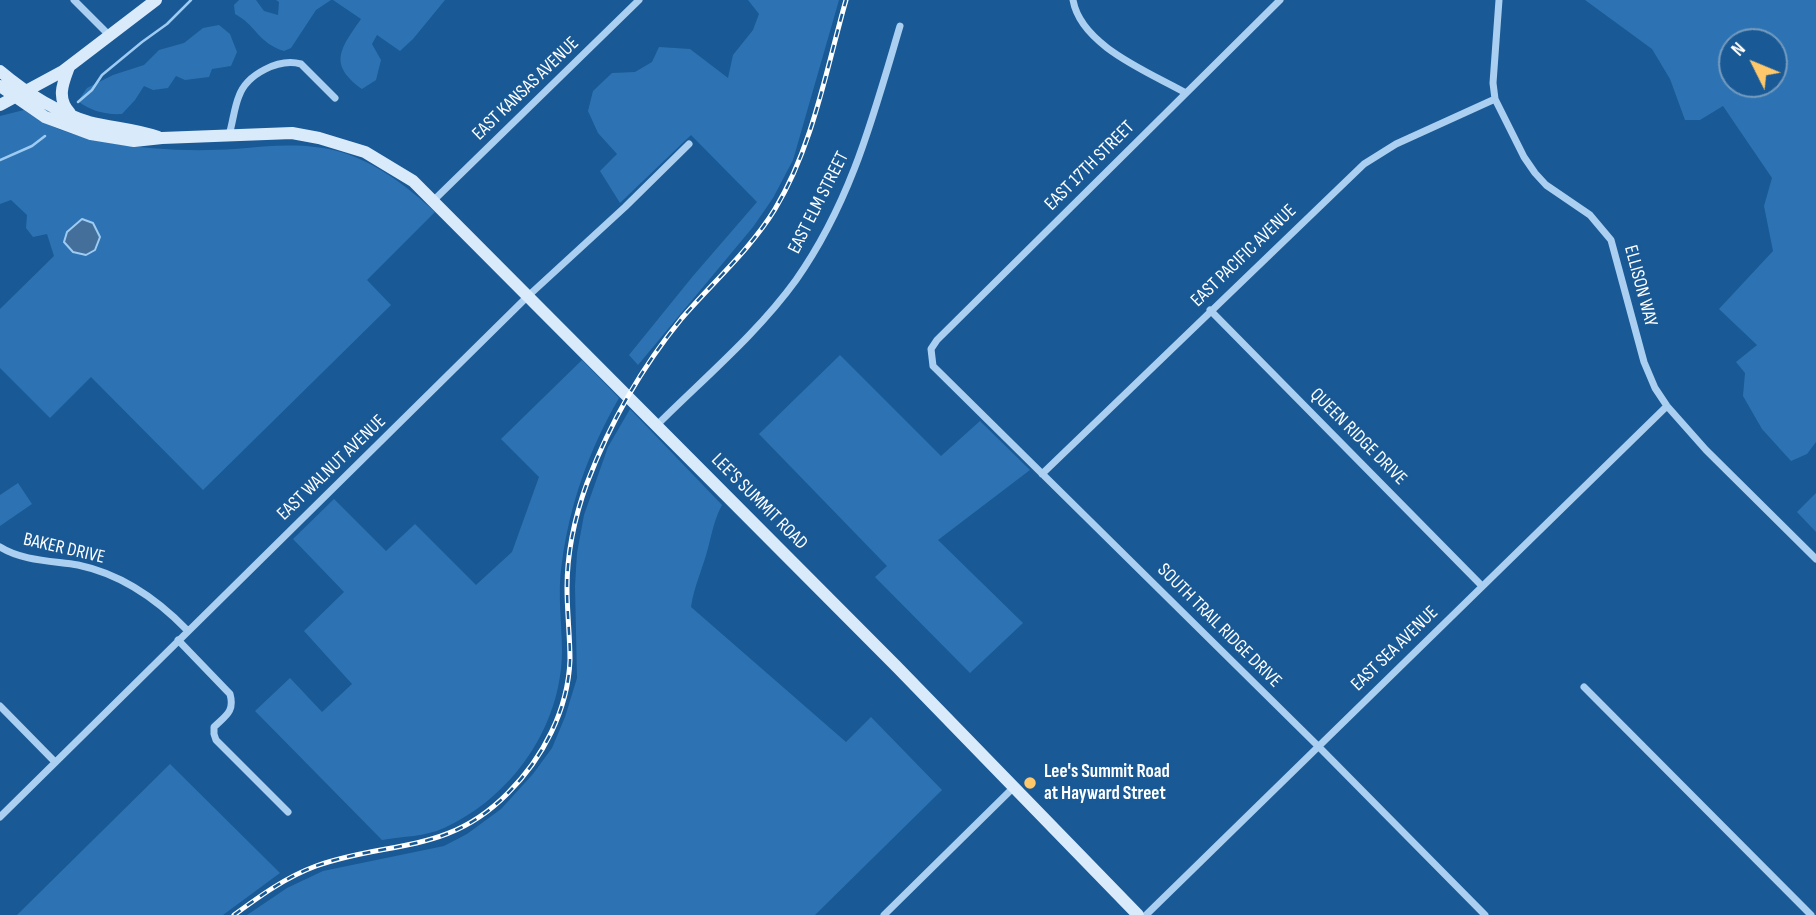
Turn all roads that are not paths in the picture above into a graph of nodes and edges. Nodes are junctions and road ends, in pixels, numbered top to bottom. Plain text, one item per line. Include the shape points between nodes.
1 (74, 0) edge
2 (156, 0) edge
3 (639, 0) edge
4 (1073, 0) edge
5 (1280, 0) edge
6 (1499, 0) edge
7 (900, 26) dead end
8 (111, 37) junction
9 (69, 67) junction
10 (0, 71) edge
11 (0, 86) edge
12 (27, 90) junction
13 (1186, 93) junction
14 (14, 97) junction
15 (335, 98) dead end
16 (1495, 99) junction
17 (0, 104) edge
18 (72, 115) junction
19 (229, 135) junction
20 (162, 138) junction
21 (689, 144) dead end
22 (434, 200) junction
23 (527, 297) junction
24 (1210, 310) junction
25 (931, 360) joint
26 (1667, 406) junction
27 (656, 426) junction
28 (1042, 474) junction
29 (0, 547) edge
30 (1816, 559) edge
31 (1482, 586) junction
32 (187, 631) junction
33 (178, 640) junction
34 (1584, 687) dead end
35 (0, 706) edge
36 (1318, 746) junction
37 (55, 762) junction
38 (1014, 788) junction
39 (288, 812) dead end
40 (0, 817) edge
41 (884, 915) edge
42 (1138, 915) edge
43 (1146, 915) edge
44 (1485, 915) edge
45 (1811, 915) edge

1 - 8 street
2 - 8 main road
3 - 22 street, EAST KANSAS AVENUE
4 - 13 street via 1090,34 1108,49
5 - 13 street, EAST 17TH STREET
6 - 16 street, ELLISON WAY
7 - 27 street, EAST ELM STREET via 864,146 824,237 768,315
8 - 9 main road
9 - 12 main road
9 - 18 main road via 61,95
10 - 12 main road
11 - 14 main road
12 - 14 main road
12 - 18 main road
13 - 25 street, EAST 17TH STREET via 936,340
14 - 17 main road
14 - 20 main road via 45,117 91,134 134,141
15 - 19 street via 301,64 279,63 266,68 240,92
16 - 24 street, EAST PACIFIC AVENUE via 1364,163
16 - 26 street, ELLISON WAY via 1535,173 1591,215 1611,240 1644,362
18 - 20 main road
19 - 20 main road, LEE'S SUMMIT ROAD
19 - 22 main road, LEE'S SUMMIT ROAD via 292,134 335,142 390,166
21 - 23 street, EAST WALNUT AVENUE
22 - 23 main road, LEE'S SUMMIT ROAD
23 - 27 main road, LEE'S SUMMIT ROAD
23 - 32 street, EAST WALNUT AVENUE
24 - 28 street, EAST PACIFIC AVENUE
24 - 31 street, QUEEN RIDGE DRIVE
25 - 28 street, SOUTH TRAIL RIDGE DRIVE
26 - 30 street, ELLISON WAY
26 - 31 street, EAST SEA AVENUE
27 - 38 main road, LEE'S SUMMIT ROAD
28 - 36 street, SOUTH TRAIL RIDGE DRIVE
29 - 32 street, BAKER DRIVE via 20,556 82,566 116,578 151,598
31 - 36 street, EAST SEA AVENUE
32 - 33 street, EAST WALNUT AVENUE
33 - 37 street, EAST WALNUT AVENUE
33 - 39 street via 230,694 231,711 214,727 216,740
34 - 45 street
35 - 37 street
36 - 43 street, EAST SEA AVENUE
36 - 44 street, SOUTH TRAIL RIDGE DRIVE
37 - 40 street, EAST WALNUT AVENUE
38 - 41 street
38 - 42 main road, LEE'S SUMMIT ROAD

